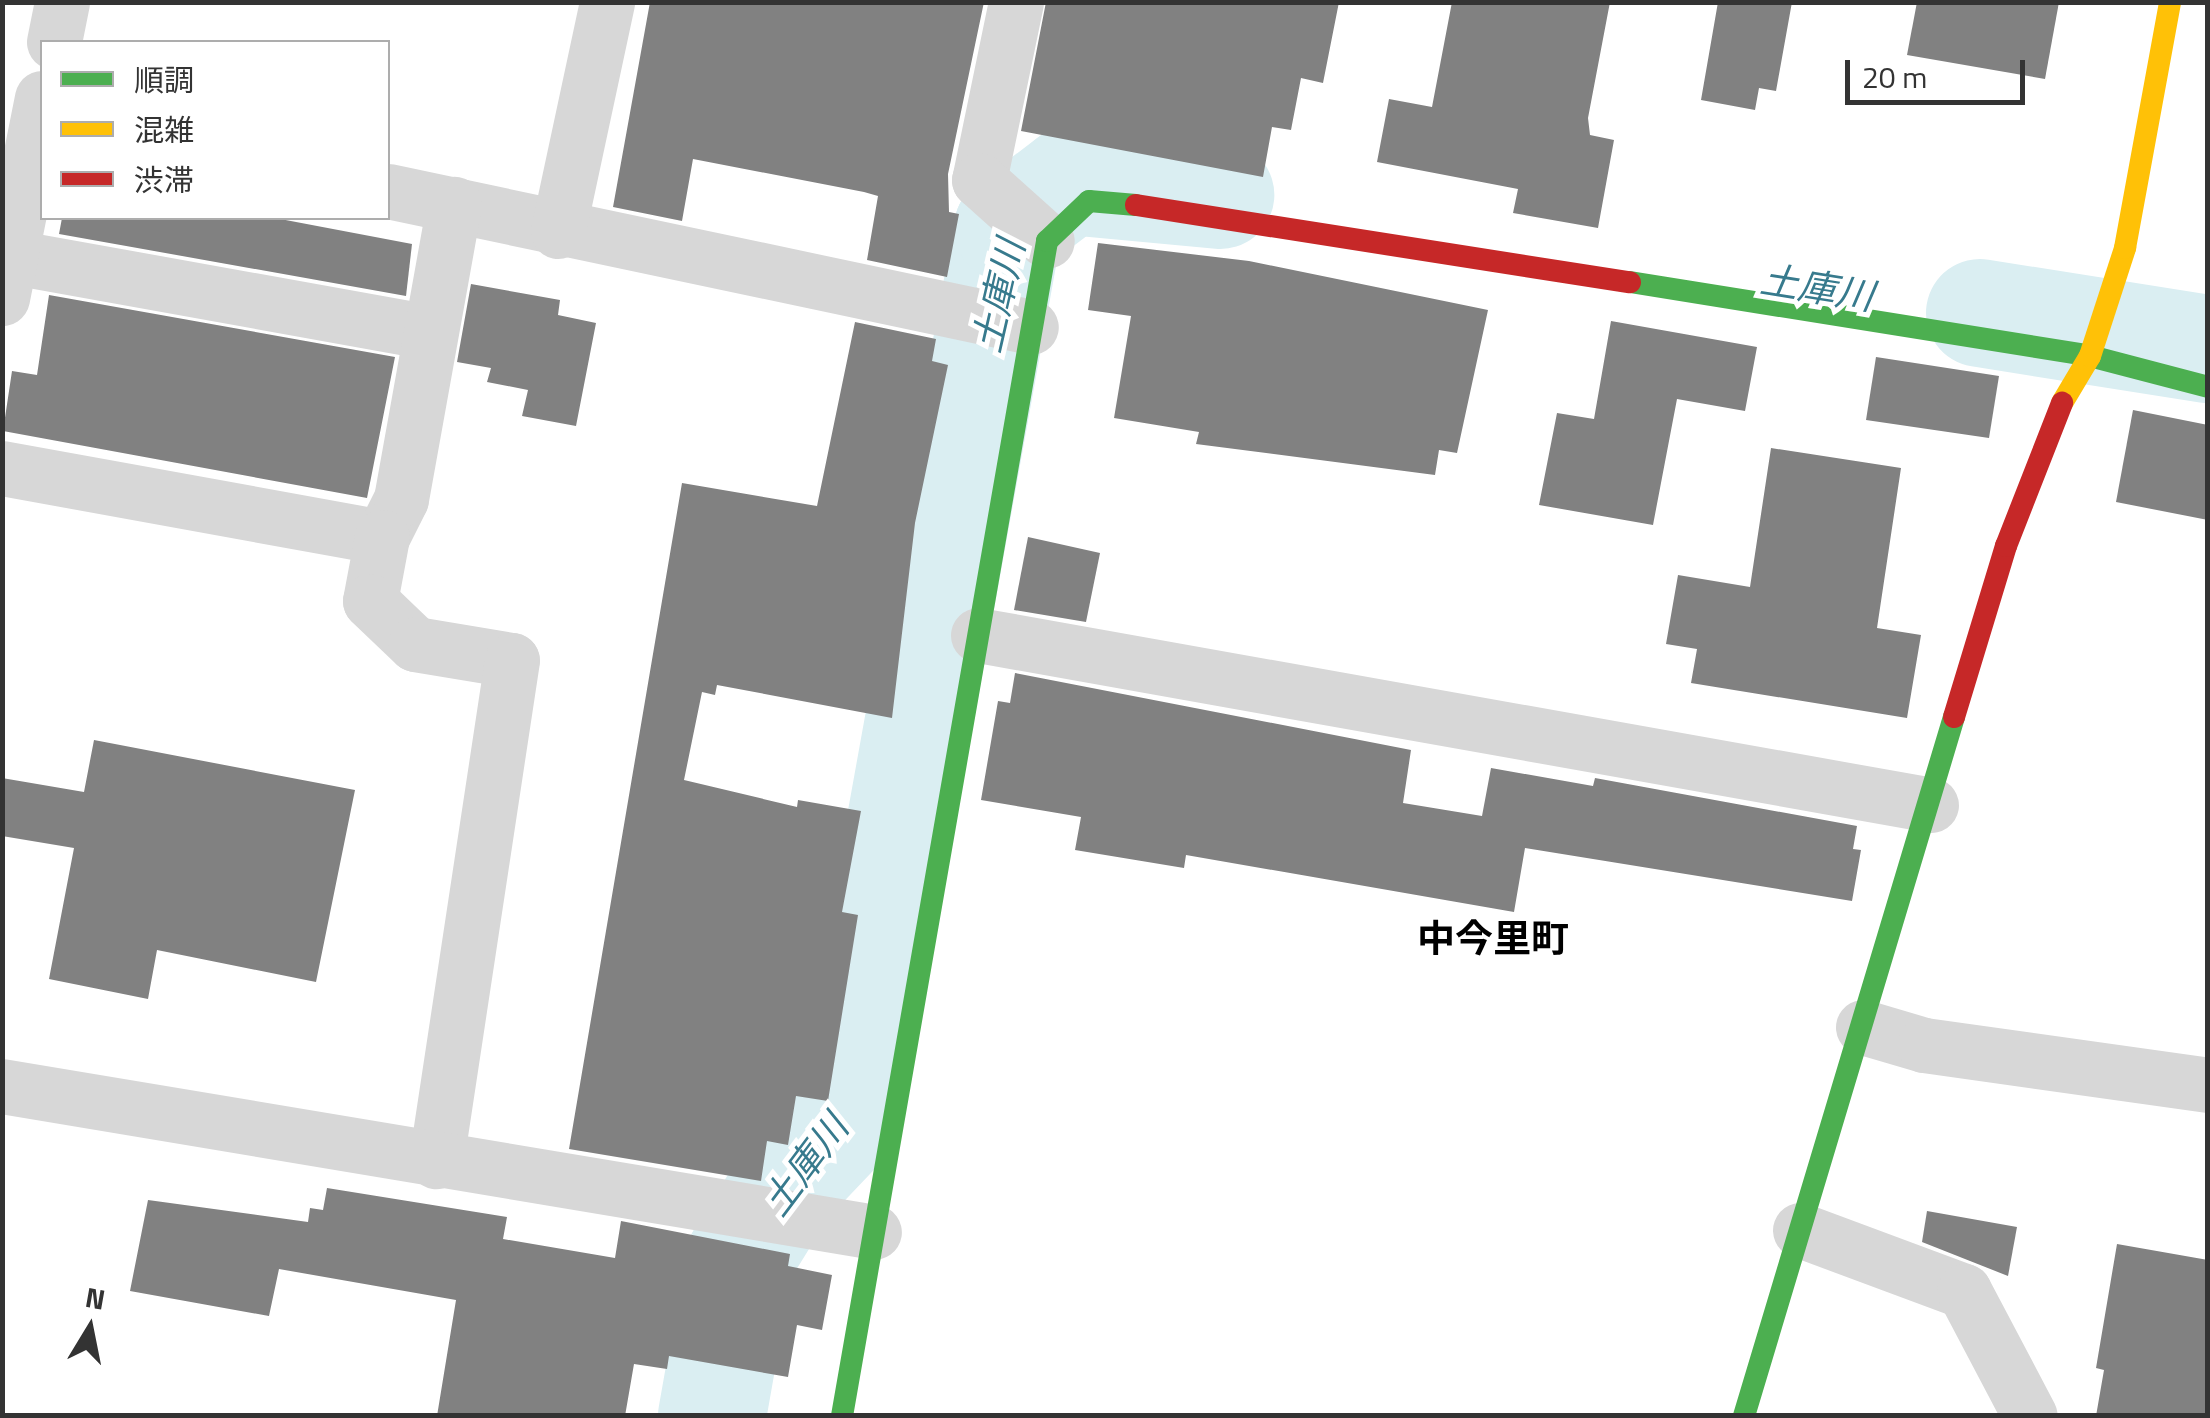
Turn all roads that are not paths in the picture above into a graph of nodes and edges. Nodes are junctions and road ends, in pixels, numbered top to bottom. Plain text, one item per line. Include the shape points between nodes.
1 (62, 2) edge
2 (608, 2) edge
3 (1016, 2) edge
4 (2170, 2) edge
5 (54, 40) edge
6 (31, 114) edge
7 (390, 191) edge
8 (454, 204) junction
9 (1028, 224) junction
10 (558, 230) junction
11 (8, 278) edge
12 (1031, 327) junction
13 (430, 332) junction
14 (2090, 356) junction
15 (2208, 387) edge
16 (2, 468) edge
17 (382, 537) junction
18 (978, 635) junction
19 (1931, 805) junction
20 (1863, 1027) junction
21 (2208, 1085) edge
22 (2, 1086) edge
23 (436, 1161) junction
24 (1800, 1230) junction
25 (874, 1232) junction
26 (842, 1416) edge
27 (1744, 1416) edge
28 (2030, 1416) edge

1 - 5 street
2 - 10 street
3 - 9 street via 980,180
4 - 14 street via 2124,248
6 - 11 street
7 - 8 street
8 - 10 street
8 - 13 street
9 - 12 street
9 - 14 street via 1089,201 1173,208
10 - 12 street
11 - 13 street
12 - 18 street
13 - 17 street via 401,499
14 - 15 street
14 - 19 street via 2062,404 2006,546
16 - 17 street
17 - 23 street via 370,600 414,644 512,660
18 - 19 street
18 - 25 street
19 - 20 street
20 - 21 street via 1924,1045
20 - 24 street
22 - 23 street
23 - 25 street
24 - 27 street
24 - 28 street via 1964,1291
25 - 26 street

